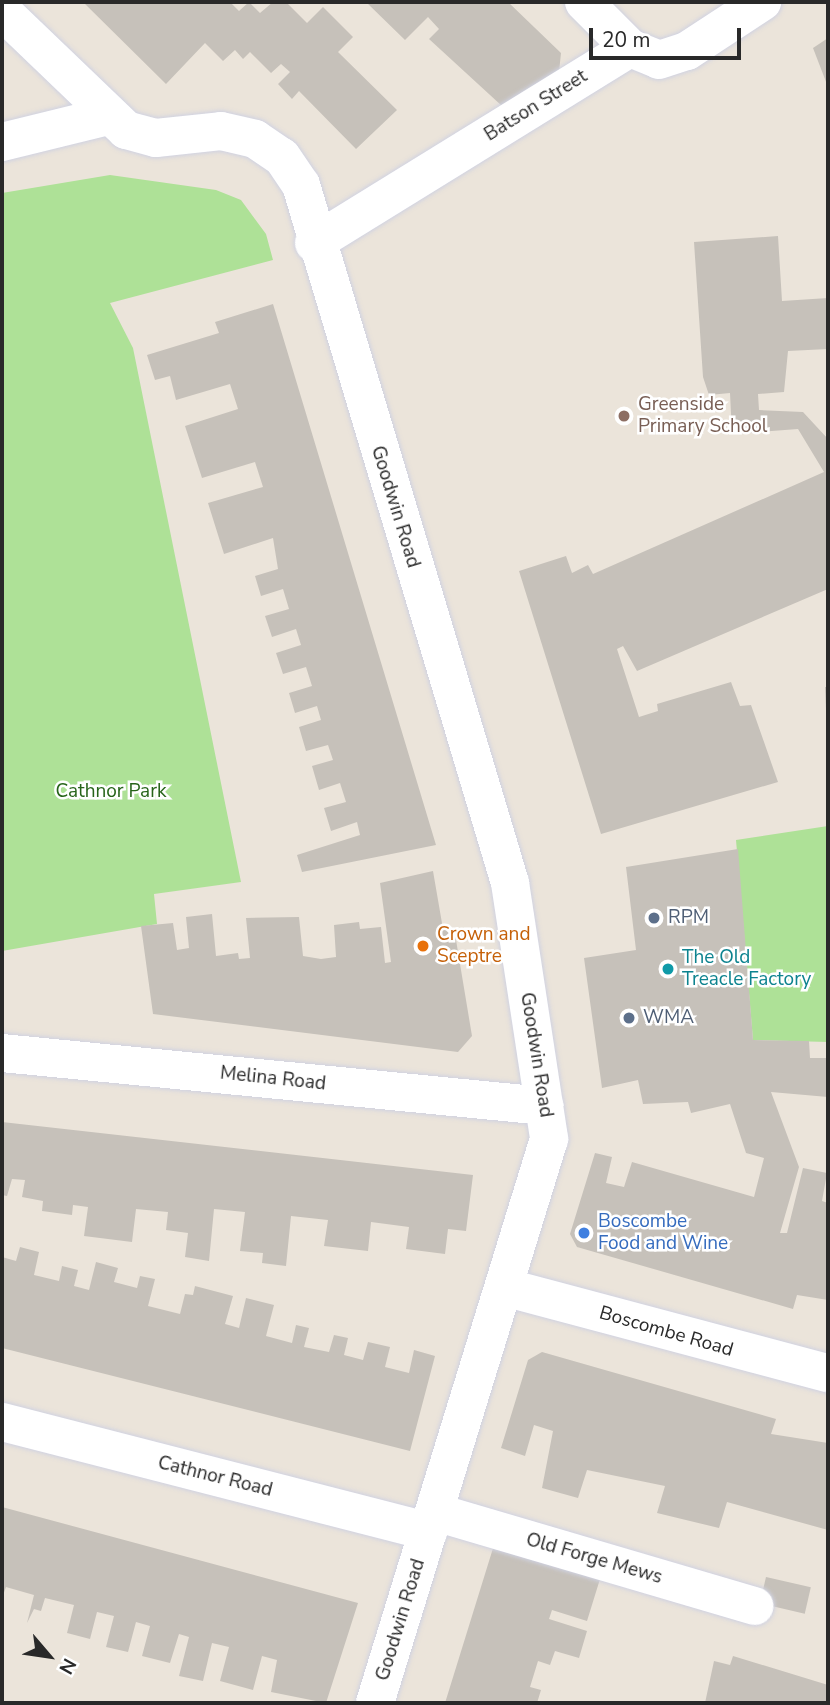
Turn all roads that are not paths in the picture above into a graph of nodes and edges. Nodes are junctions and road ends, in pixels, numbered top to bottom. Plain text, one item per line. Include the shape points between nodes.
1 (584, 2) edge
2 (762, 2) edge
3 (2, 11) edge
4 (630, 48) junction
5 (108, 116) junction
6 (2, 142) edge
7 (314, 243) junction
8 (2, 1053) edge
9 (544, 1106) junction
10 (504, 1287) junction
11 (828, 1373) edge
12 (2, 1423) edge
13 (432, 1522) junction
14 (754, 1606) dead end
15 (375, 1703) edge

1 - 4 street
2 - 4 street via 672,58 659,60
3 - 5 street, Goodwin Road
4 - 7 street, Batson Street
5 - 6 street
5 - 7 street, Goodwin Road via 126,130 156,138 221,131 255,139 282,157 301,185
7 - 9 street, Goodwin Road via 510,883
8 - 9 street, Melina Road
9 - 10 street, Goodwin Road via 549,1139
10 - 11 street, Boscombe Road
10 - 13 street, Goodwin Road
12 - 13 street, Cathnor Road
13 - 14 street, Old Forge Mews
13 - 15 street, Goodwin Road

